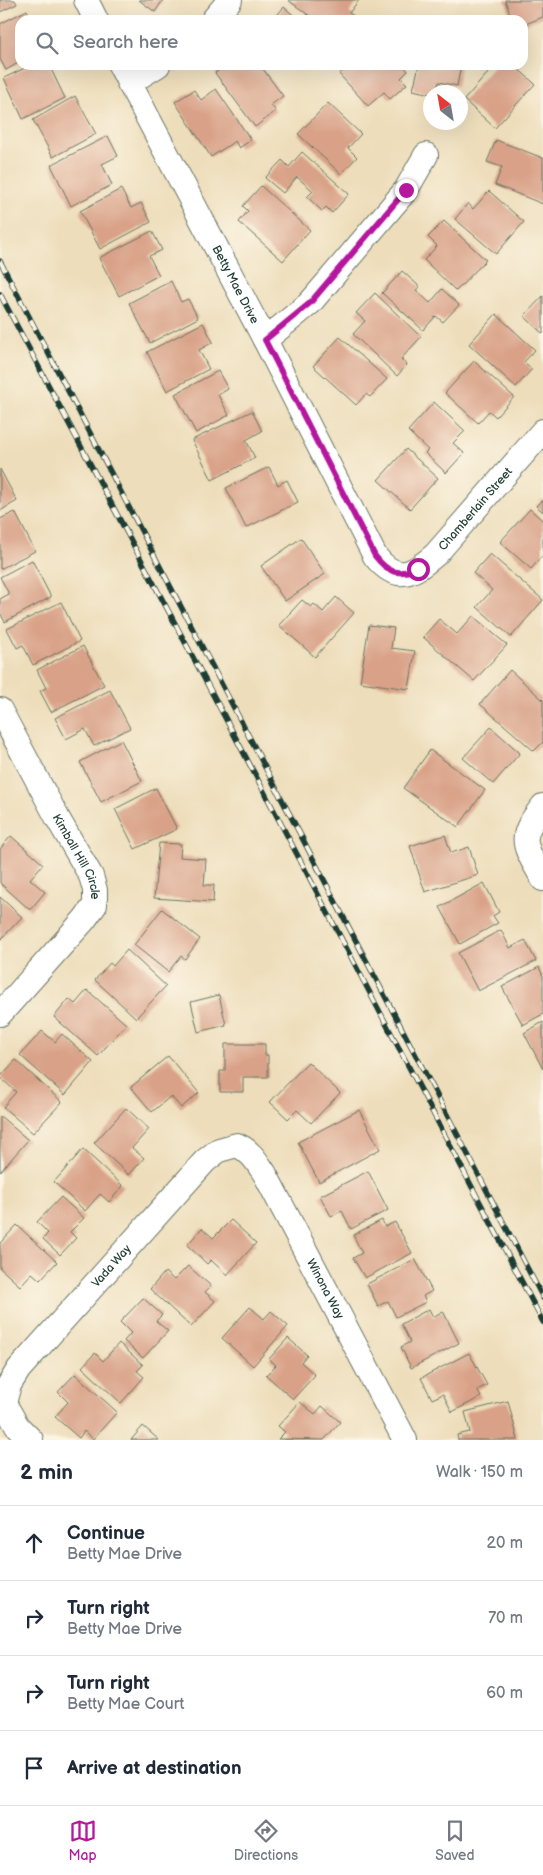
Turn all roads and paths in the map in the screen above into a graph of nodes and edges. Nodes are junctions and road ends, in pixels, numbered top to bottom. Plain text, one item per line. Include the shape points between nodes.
1 (86, 0) edge
2 (230, 0) edge
3 (94, 15) edge
4 (217, 15) edge
5 (139, 70) edge
6 (124, 74) edge
7 (426, 156) dead end
8 (265, 340) junction
9 (543, 431) edge
10 (400, 574) joint
11 (0, 710) edge
12 (543, 806) edge
13 (543, 879) edge
14 (0, 1014) edge
15 (237, 1145) joint
16 (31, 1440) edge
17 (405, 1440) edge

1 - 3 street
2 - 4 street
5 - 6 street
6 - 8 street, Betty Mae Drive
7 - 8 street via 406,190 310,303
8 - 10 street, Betty Mae Drive via 375,556 384,567
9 - 10 street, Chamberlain Street via 436,554 418,569
11 - 14 street, Kimball Hill Circle via 91,876 95,905
12 - 13 street via 525,832 526,844
15 - 16 street, Vada Way via 219,1150 205,1161 8,1385 4,1403 17,1426
15 - 17 street, Winona Way via 246,1149 264,1174

